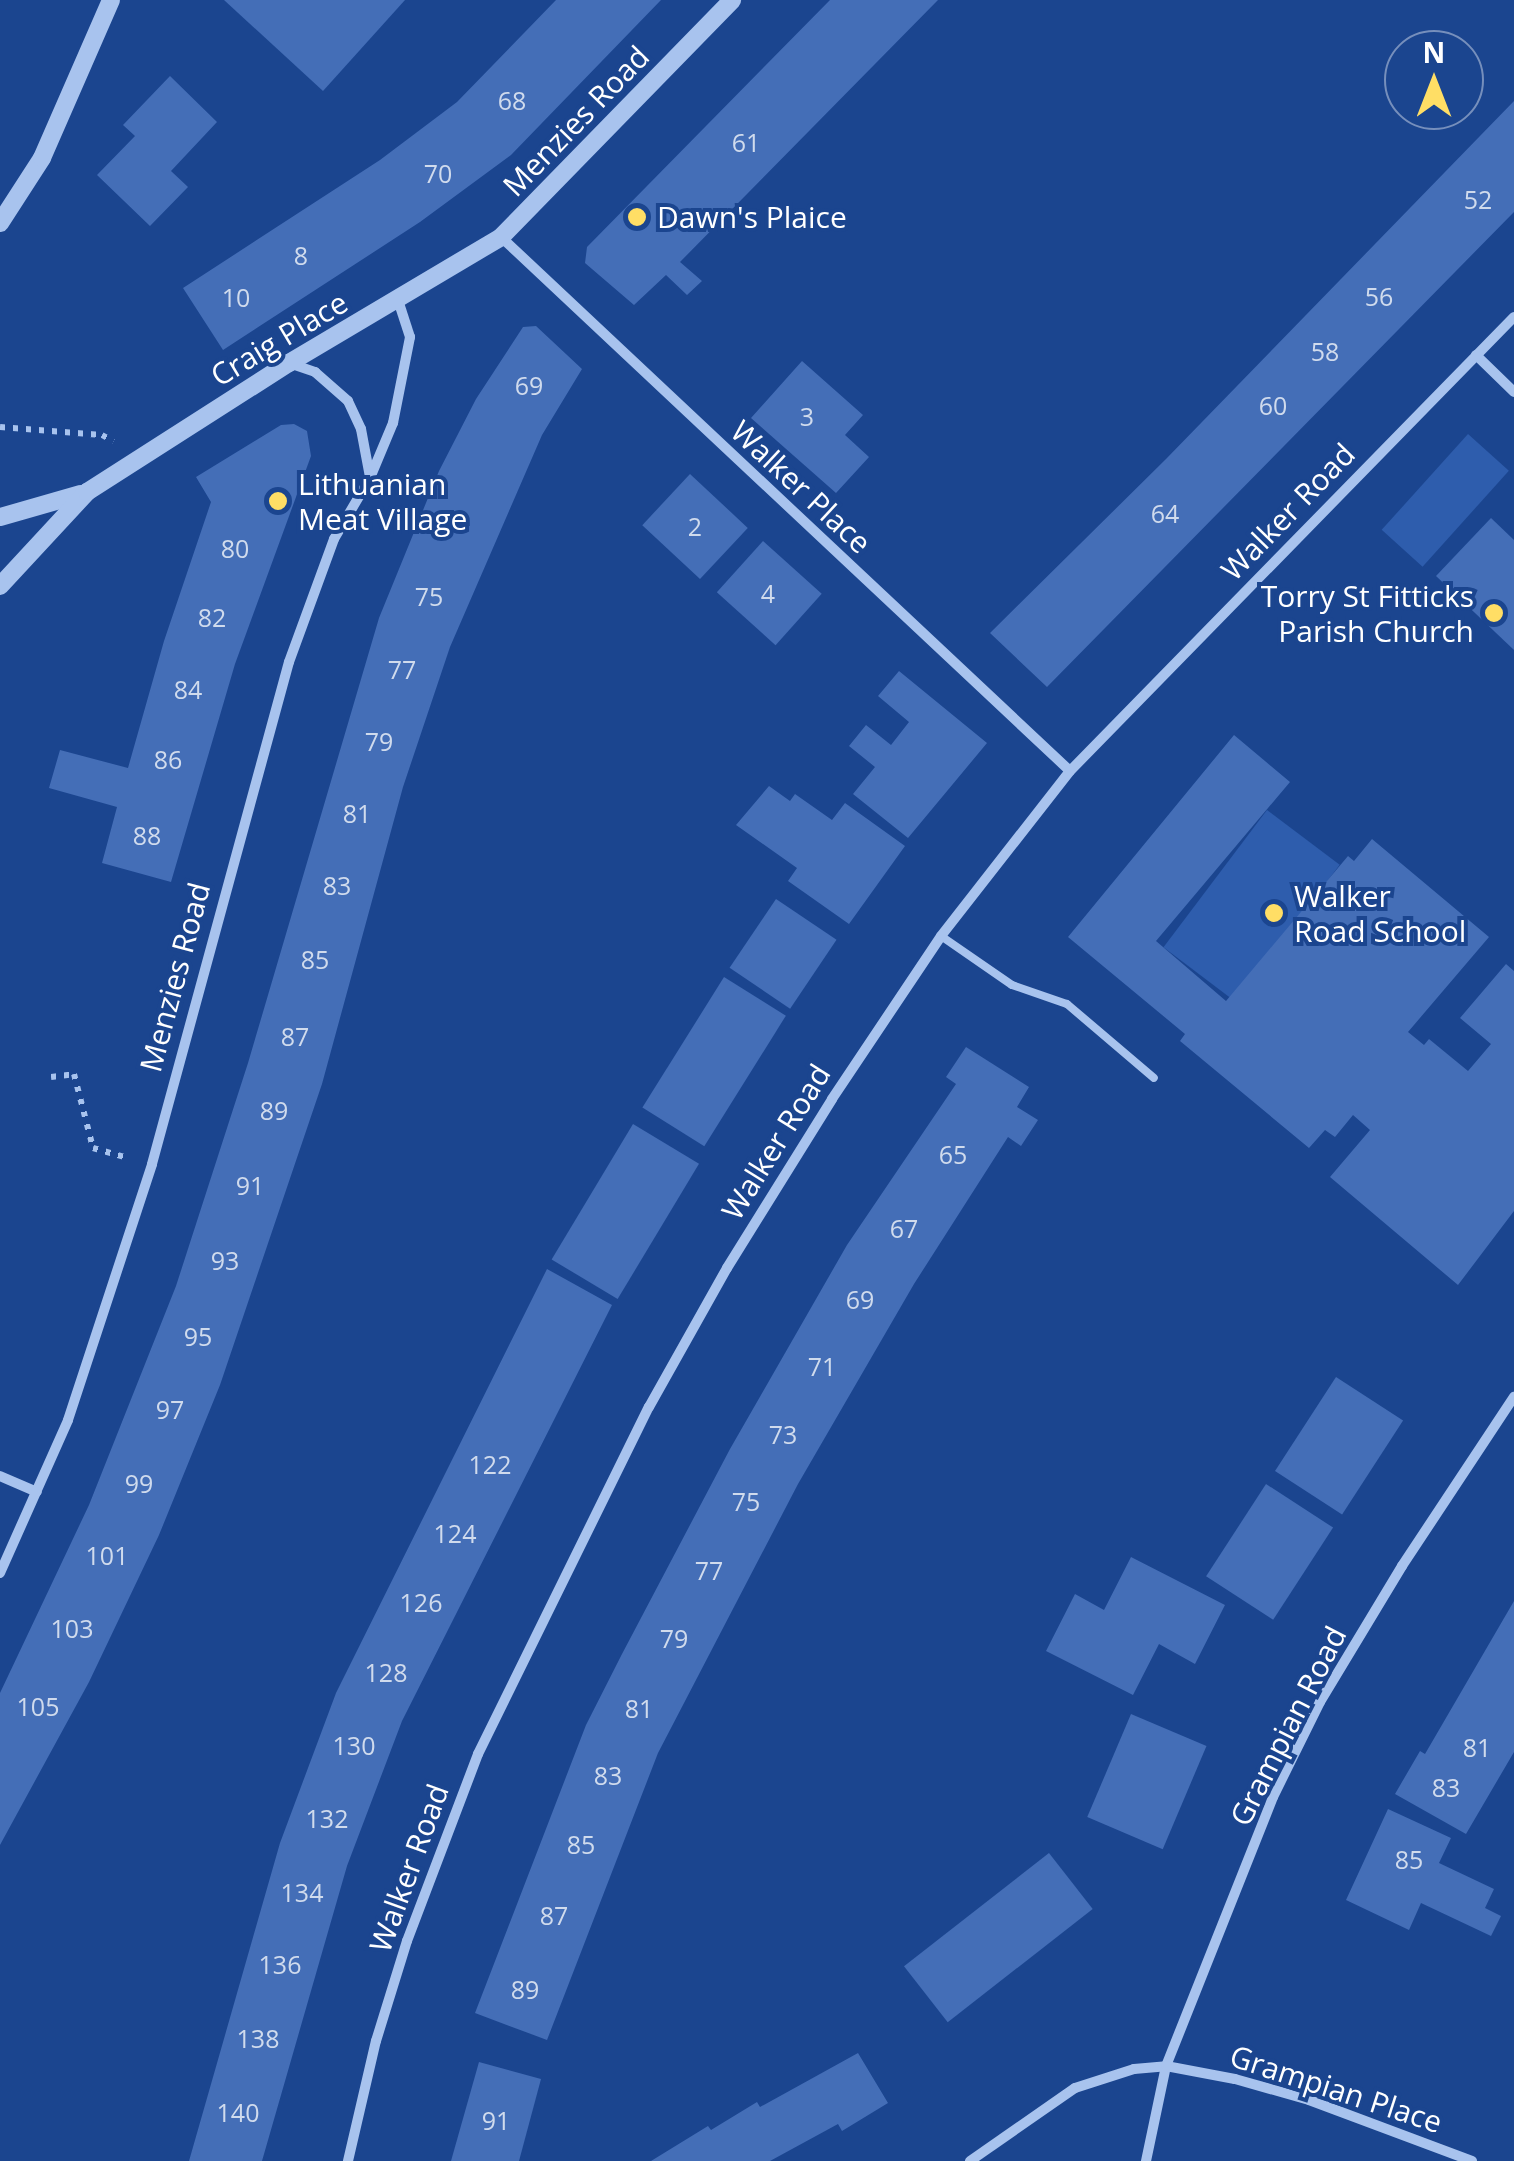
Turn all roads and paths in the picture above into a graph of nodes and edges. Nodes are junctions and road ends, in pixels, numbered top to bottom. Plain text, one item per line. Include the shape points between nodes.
1 (111, 0) edge
2 (732, 0) edge
3 (0, 224) edge
4 (501, 237) junction
5 (398, 302) junction
6 (1514, 317) edge
7 (1476, 355) junction
8 (289, 363) junction
9 (1514, 392) edge
10 (0, 426) edge
11 (141, 456) junction
12 (370, 478) junction
13 (87, 492) junction
14 (0, 518) edge
15 (0, 586) edge
16 (1070, 770) junction
17 (941, 936) junction
18 (51, 1077) dead end
19 (1154, 1078) dead end
20 (93, 1148) dead end
21 (1514, 1397) edge
22 (0, 1476) edge
23 (37, 1492) junction
24 (0, 1573) edge
25 (1166, 2066) junction
26 (348, 2161) edge
27 (970, 2161) edge
28 (1146, 2161) edge
29 (1472, 2161) edge

1 - 3 street via 42,158
2 - 4 street, Menzies Road
4 - 5 street, Craig Place
4 - 16 street, Walker Place
5 - 8 street, Craig Place
5 - 12 street, Menzies Road via 410,337 393,423
6 - 7 street, Walker Road
7 - 9 street
7 - 16 street, Walker Road
8 - 11 street, Craig Place
8 - 12 street via 315,372 348,401
10 - 11 path via 102,434
11 - 13 street, Craig Place
12 - 23 street, Menzies Road via 334,539 289,662 152,1164 68,1420
13 - 14 street, Craig Place
13 - 15 street, Craig Place
16 - 17 street, Walker Road
17 - 19 lane via 1012,985 1068,1004
17 - 26 street, Walker Road via 727,1268 519,1665 407,1941
18 - 20 path via 74,1074
21 - 25 street, Grampian Road via 1320,1702 1273,1797
22 - 23 street
23 - 24 street, Menzies Road
25 - 27 street, Grampian Place via 1075,2088
25 - 28 street, Grampian Road
25 - 29 street, Grampian Place via 1309,2100

